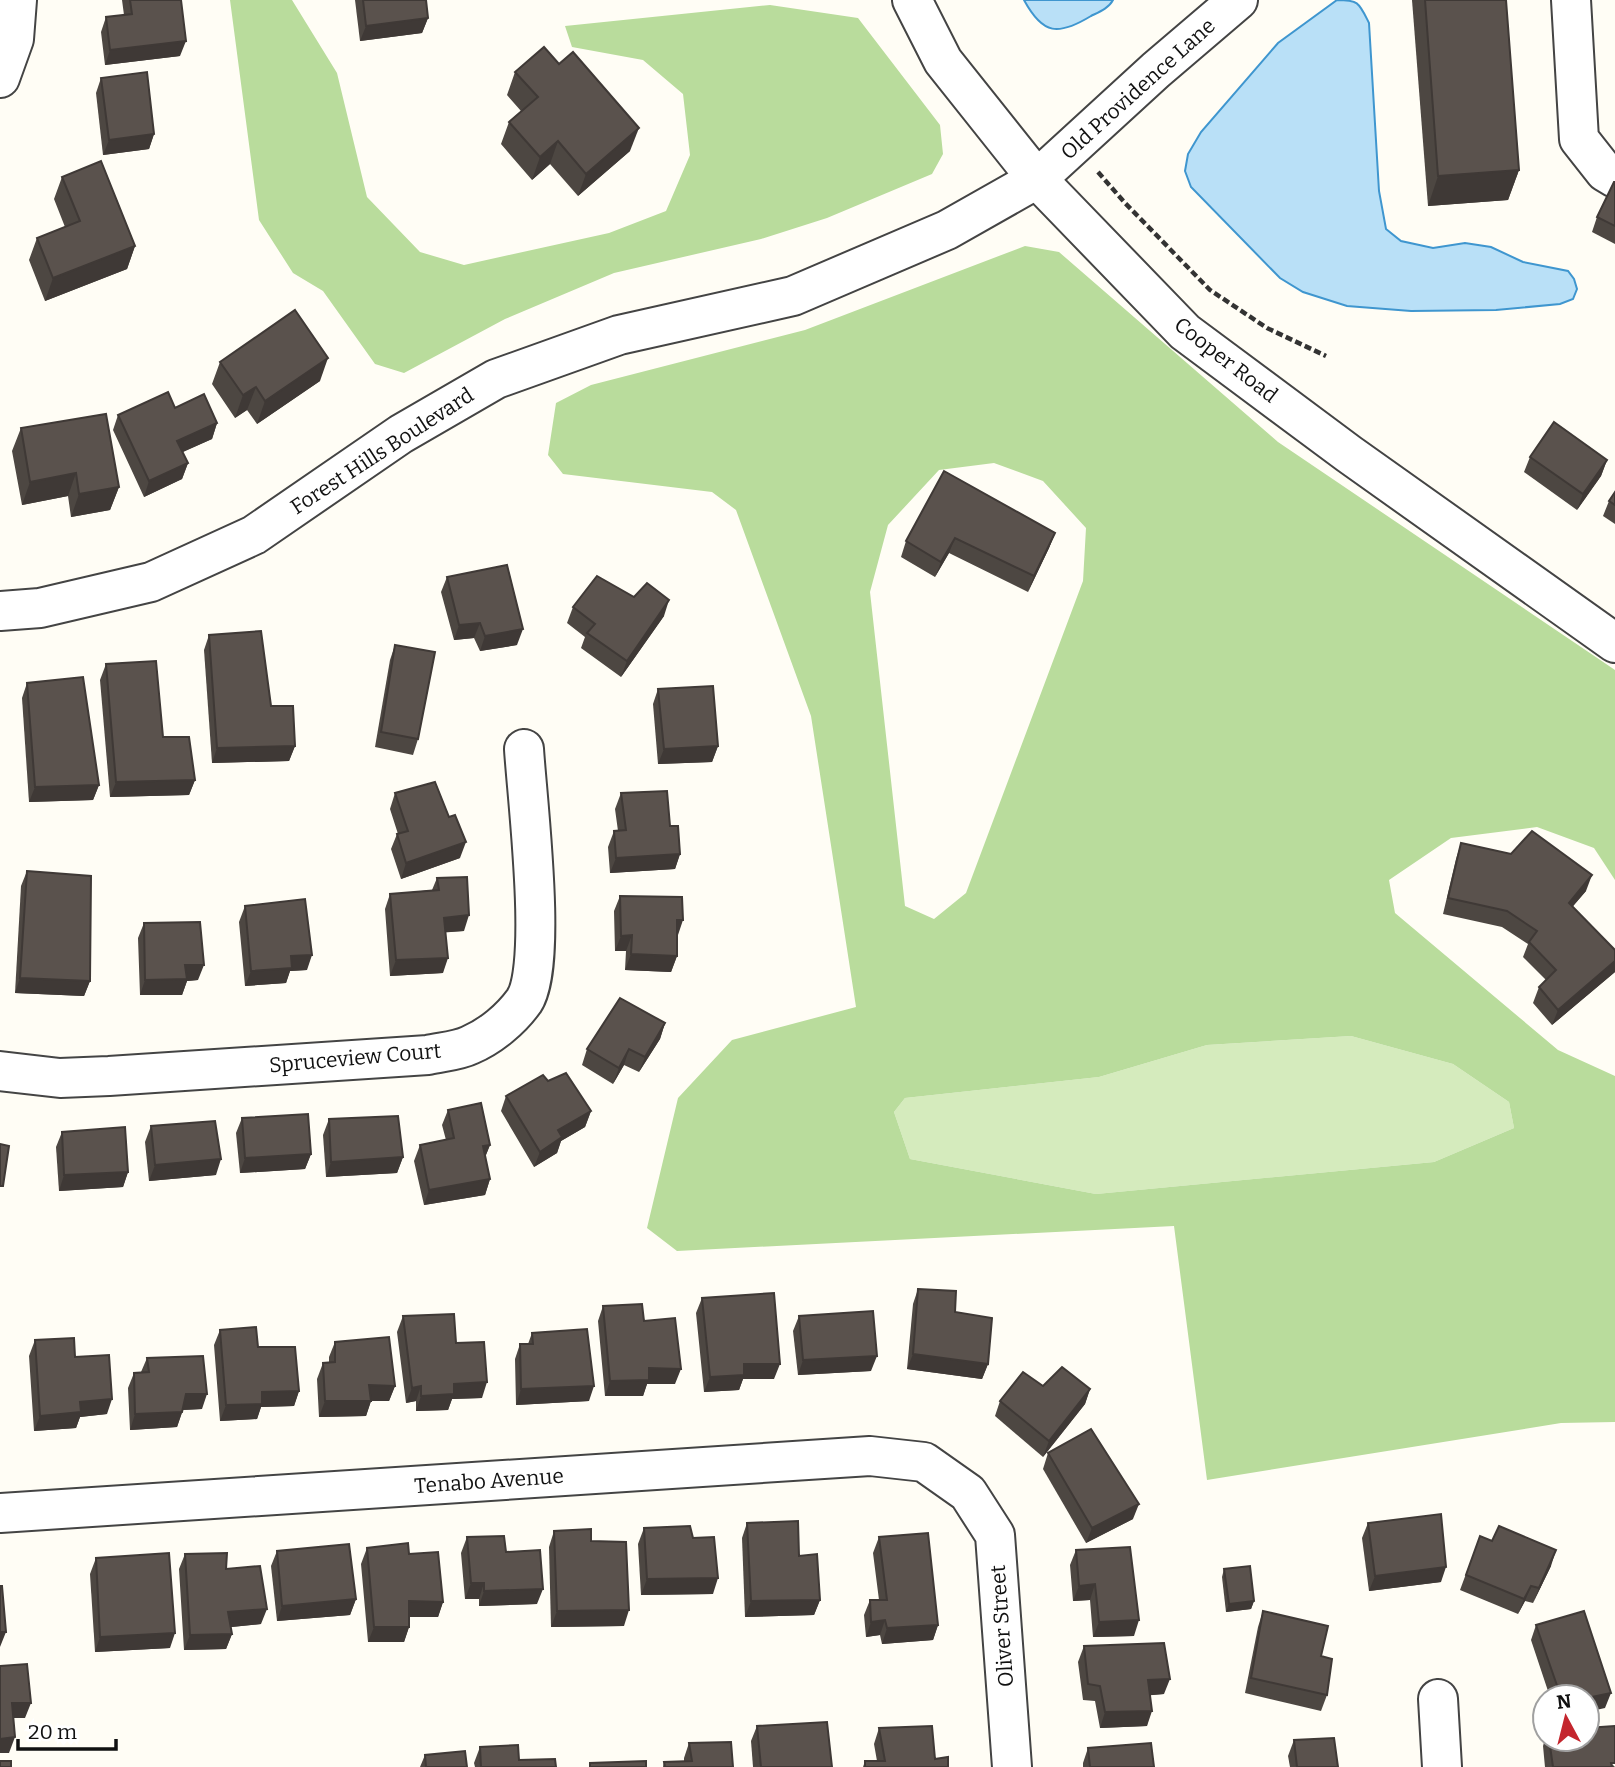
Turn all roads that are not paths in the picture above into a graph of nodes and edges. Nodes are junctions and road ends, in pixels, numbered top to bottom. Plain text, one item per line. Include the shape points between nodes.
1 (17, 0) edge
2 (912, 0) edge
3 (1238, 0) edge
4 (1571, 0) edge
5 (0, 78) edge
6 (1615, 178) edge
7 (1037, 179) junction
8 (0, 611) edge
9 (1615, 643) edge
10 (524, 749) dead end
11 (0, 1071) edge
12 (968, 1493) joint
13 (0, 1513) edge
14 (1438, 1699) dead end
15 (1012, 1767) edge
16 (1442, 1767) edge

1 - 5 street via 14,39
2 - 7 street, Cooper Road via 943,61
3 - 7 street, Old Providence Lane
4 - 6 street via 1579,139
7 - 8 street, Forest Hills Boulevard via 947,230 793,296 619,335 496,379 401,434 254,535 151,582 40,608
7 - 9 street, Cooper Road via 1185,332
10 - 11 street, Spruceview Court via 536,911 533,971 526,999 505,1023 470,1046 428,1055 108,1076
12 - 13 street, Tenabo Avenue via 924,1462 870,1456
12 - 15 street, Oliver Street via 995,1535
14 - 16 street

